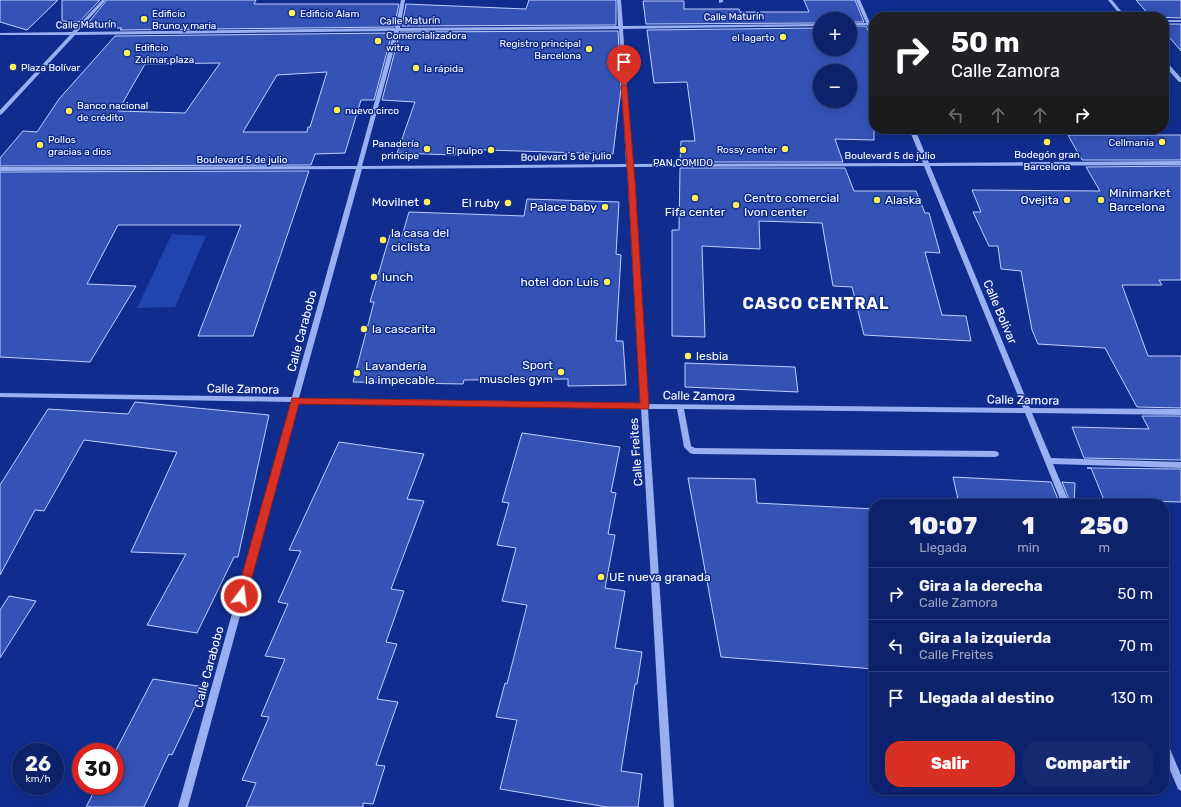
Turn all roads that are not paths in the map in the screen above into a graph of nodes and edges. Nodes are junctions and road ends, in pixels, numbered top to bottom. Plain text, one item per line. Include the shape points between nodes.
1 (104, 0) edge
2 (403, 0) edge
3 (619, 0) edge
4 (858, 0) edge
5 (1110, 0) edge
6 (1120, 12) edge
7 (869, 19) edge
8 (1169, 21) edge
9 (1181, 21) edge
10 (857, 24) edge
11 (869, 24) edge
12 (813, 25) edge
13 (620, 27) junction
14 (397, 30) junction
15 (73, 33) junction
16 (0, 34) edge
17 (1169, 68) edge
18 (1181, 81) edge
19 (0, 113) edge
20 (914, 134) edge
21 (1181, 163) edge
22 (629, 164) junction
23 (926, 164) junction
24 (359, 167) junction
25 (0, 169) edge
26 (0, 395) edge
27 (295, 401) junction
28 (644, 406) junction
29 (680, 407) junction
30 (1028, 411) junction
31 (1181, 412) edge
32 (995, 454) dead end
33 (1048, 461) junction
34 (1181, 465) edge
35 (1064, 499) edge
36 (1169, 756) edge
37 (1181, 786) edge
38 (183, 807) edge
39 (669, 807) edge

1 - 15 street
2 - 14 street, Calle Carabobo
3 - 13 street, Calle Freites
4 - 7 street
5 - 6 street
8 - 9 street
10 - 11 street
12 - 13 street, Calle Maturín
13 - 14 street, Calle Maturín
13 - 22 street, Calle Freites
14 - 15 street, Calle Maturín
14 - 24 street, Calle Carabobo
15 - 16 street, Calle Maturín
15 - 19 street
17 - 18 street
20 - 23 street, Calle Bolívar
21 - 23 street, Boulevard 5 de julio
22 - 23 street, Boulevard 5 de julio
22 - 24 street, Boulevard 5 de julio
22 - 28 street, Calle Freites
23 - 30 street, Calle Bolívar
24 - 25 street, Boulevard 5 de julio
24 - 27 street, Calle Carabobo
26 - 27 street, Calle Zamora
27 - 28 street, Calle Zamora
27 - 38 street, Calle Carabobo
28 - 29 street, Calle Zamora
28 - 39 street, Calle Freites
29 - 30 street, Calle Zamora
29 - 32 street via 688,447 693,450
30 - 31 street, Calle Zamora
30 - 33 street, Calle Bolívar
33 - 34 street
33 - 35 street, Calle Bolívar
36 - 37 street

